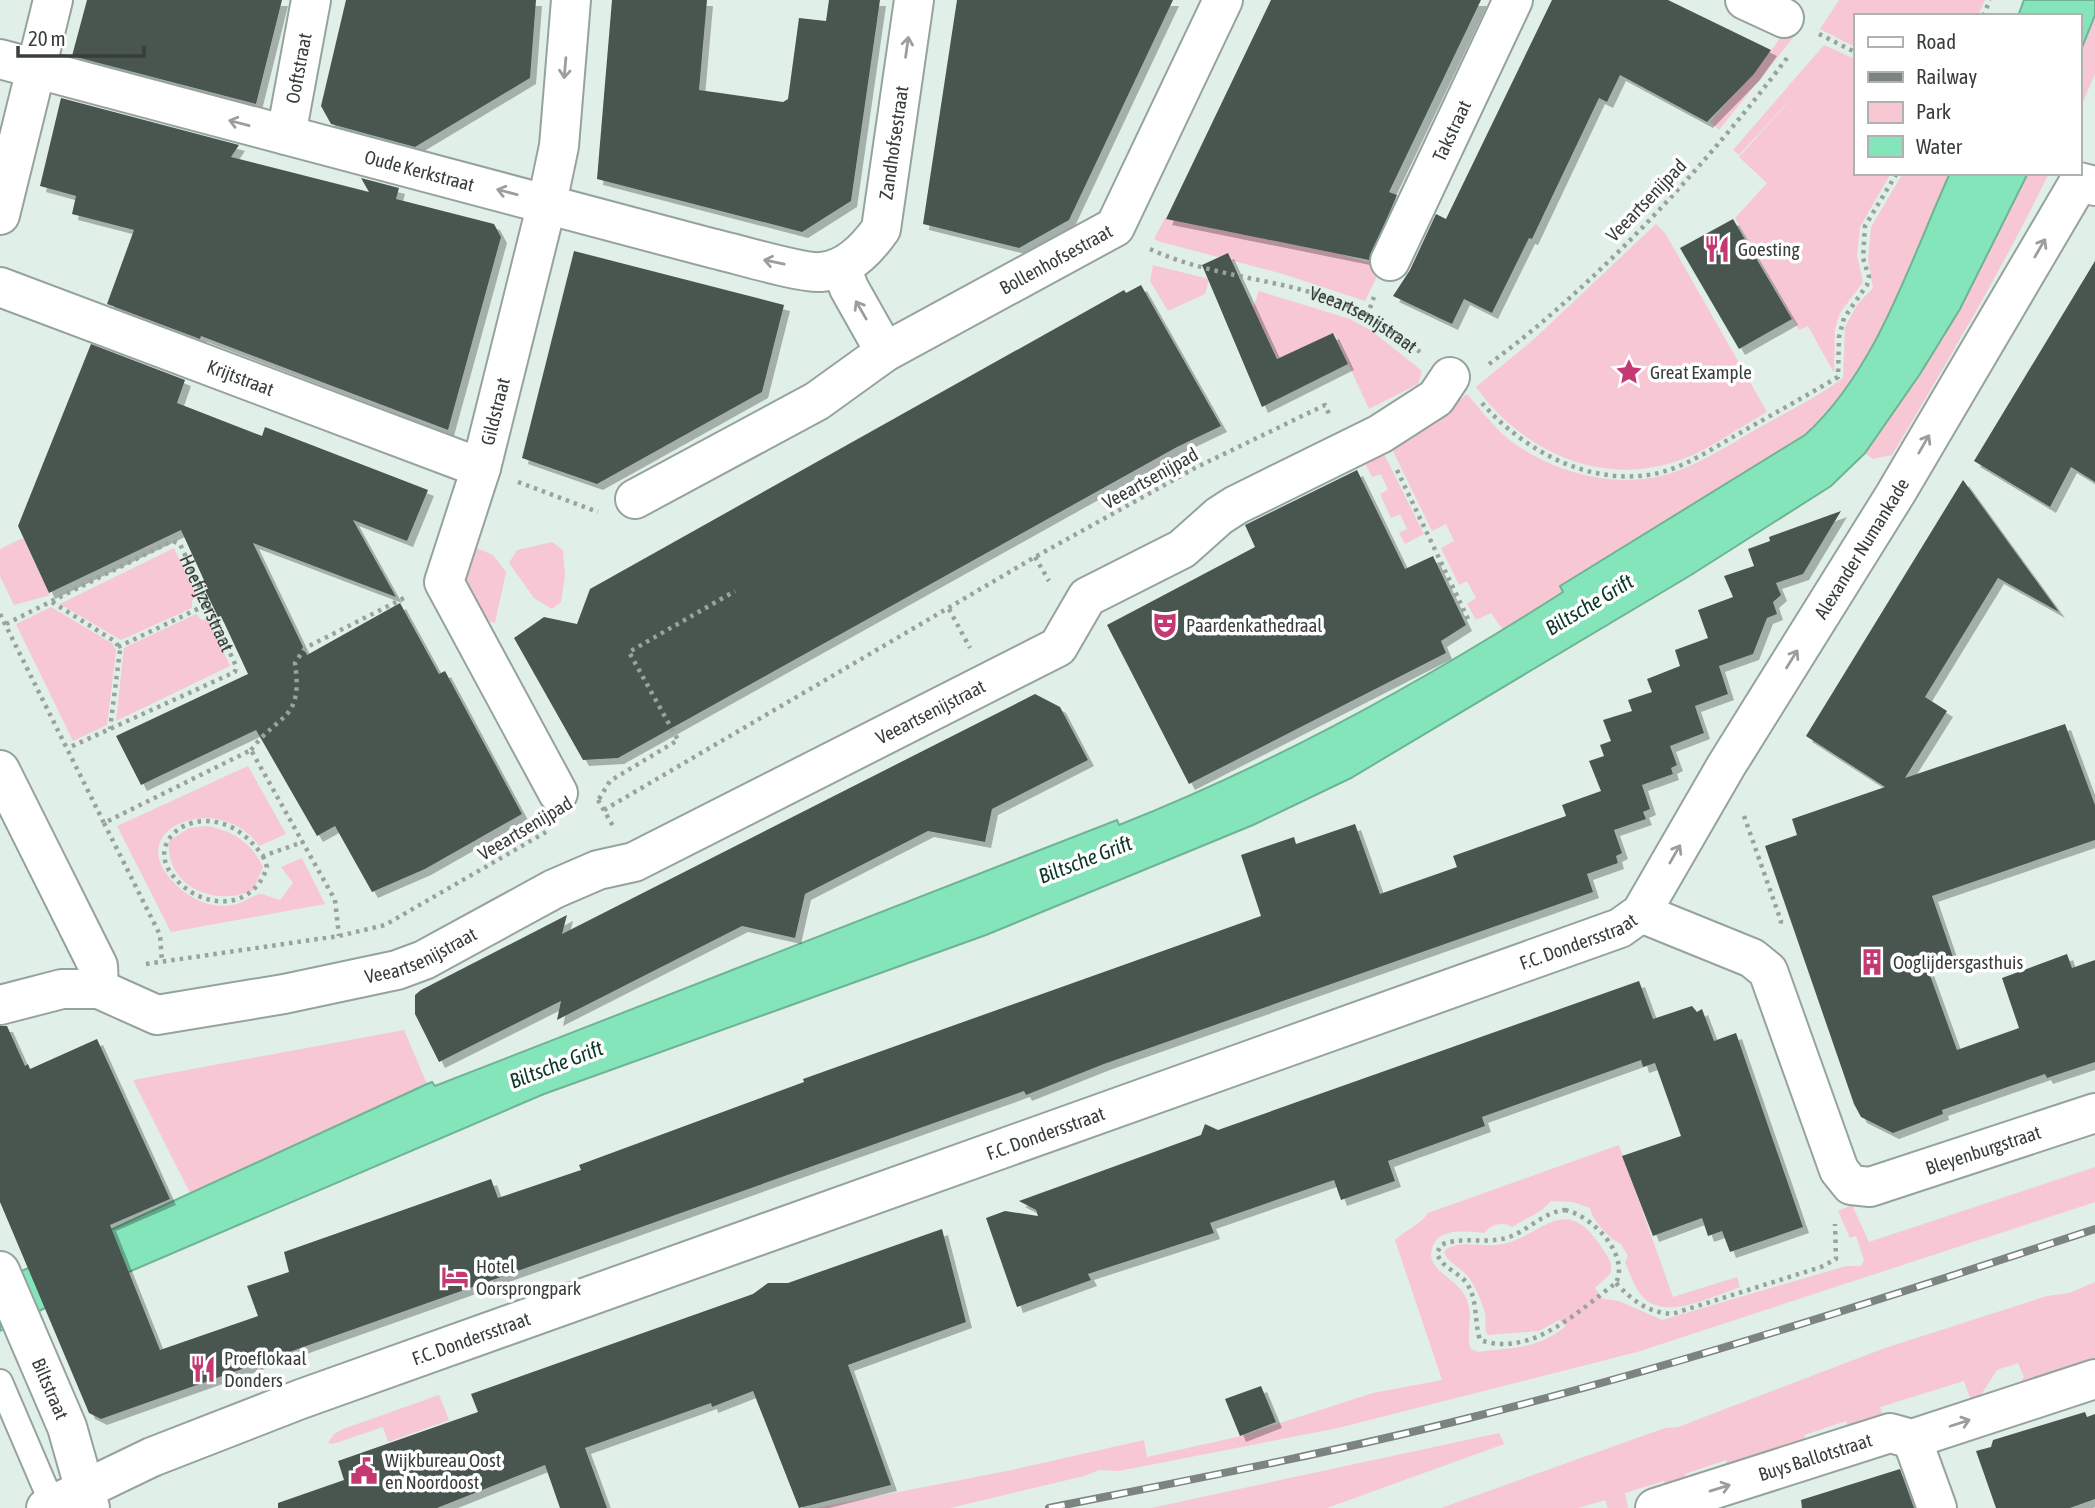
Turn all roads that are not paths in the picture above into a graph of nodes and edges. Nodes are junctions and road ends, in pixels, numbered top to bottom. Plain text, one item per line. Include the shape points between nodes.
1 (53, 0) edge
2 (311, 0) edge
3 (571, 0) edge
4 (914, 0) edge
5 (1223, 0) edge
6 (1513, 0) edge
7 (1745, 0) edge
8 (1795, 32) road end
9 (0, 59) edge
10 (38, 69) junction
11 (286, 135) junction
12 (2087, 184) edge
13 (547, 203) junction
14 (0, 215) edge
15 (1390, 261) dead end
16 (841, 267) junction
17 (0, 287) edge
18 (885, 352) junction
19 (1455, 378) road end
20 (481, 468) junction
21 (635, 499) road end
22 (0, 770) edge
23 (568, 808) road end
24 (1641, 913) junction
25 (98, 977) junction
26 (0, 1005) edge
27 (2095, 1112) edge
28 (1860, 1186) joint
29 (1, 1274) edge
30 (2095, 1379) edge
31 (0, 1382) edge
32 (1912, 1439) junction
33 (65, 1503) edge
34 (1655, 1508) edge
35 (1937, 1508) edge

1 - 10 street
2 - 11 street, Ooftstraat
3 -> 13 street, Gildstraat via 559,146
16 -> 4 street, Zandhofsestraat via 867,249 881,229
5 - 18 street, Bollenhofsestraat via 1115,227
6 - 15 street, Takstraat
7 - 8 street
9 - 10 street, Oude Kerkstraat
11 -> 10 street, Oude Kerkstraat
10 - 14 street
13 -> 11 street, Oude Kerkstraat
24 -> 12 street, Alexander Numankade via 1726,766
16 -> 13 street, Oude Kerkstraat via 820,272
13 - 20 street, Gildstraat
18 -> 16 street
17 - 20 street, Krijtstraat
18 - 21 street, Bollenhofsestraat via 817,401
19 - 25 street, Veeartsenijstraat via 1436,398 1380,434 1236,505 1182,549 1087,597 1058,647 634,862 598,870 554,889 424,960 284,994 157,1015
20 - 23 street, Gildstraat via 444,582
22 - 25 street
24 - 28 street, F.C. Dondersstraat via 1752,958 1768,971 1839,1170
24 - 33 street, F.C. Dondersstraat via 1620,928 301,1399 152,1457
25 - 26 street, Veeartsenijstraat
27 - 28 street, Bleyenburgstraat
29 - 33 street, Biltstraat via 67,1427
32 -> 30 street, Buys Ballotstraat
31 - 33 lane
34 -> 32 street, Buys Ballotstraat via 1890,1433
32 - 35 street

